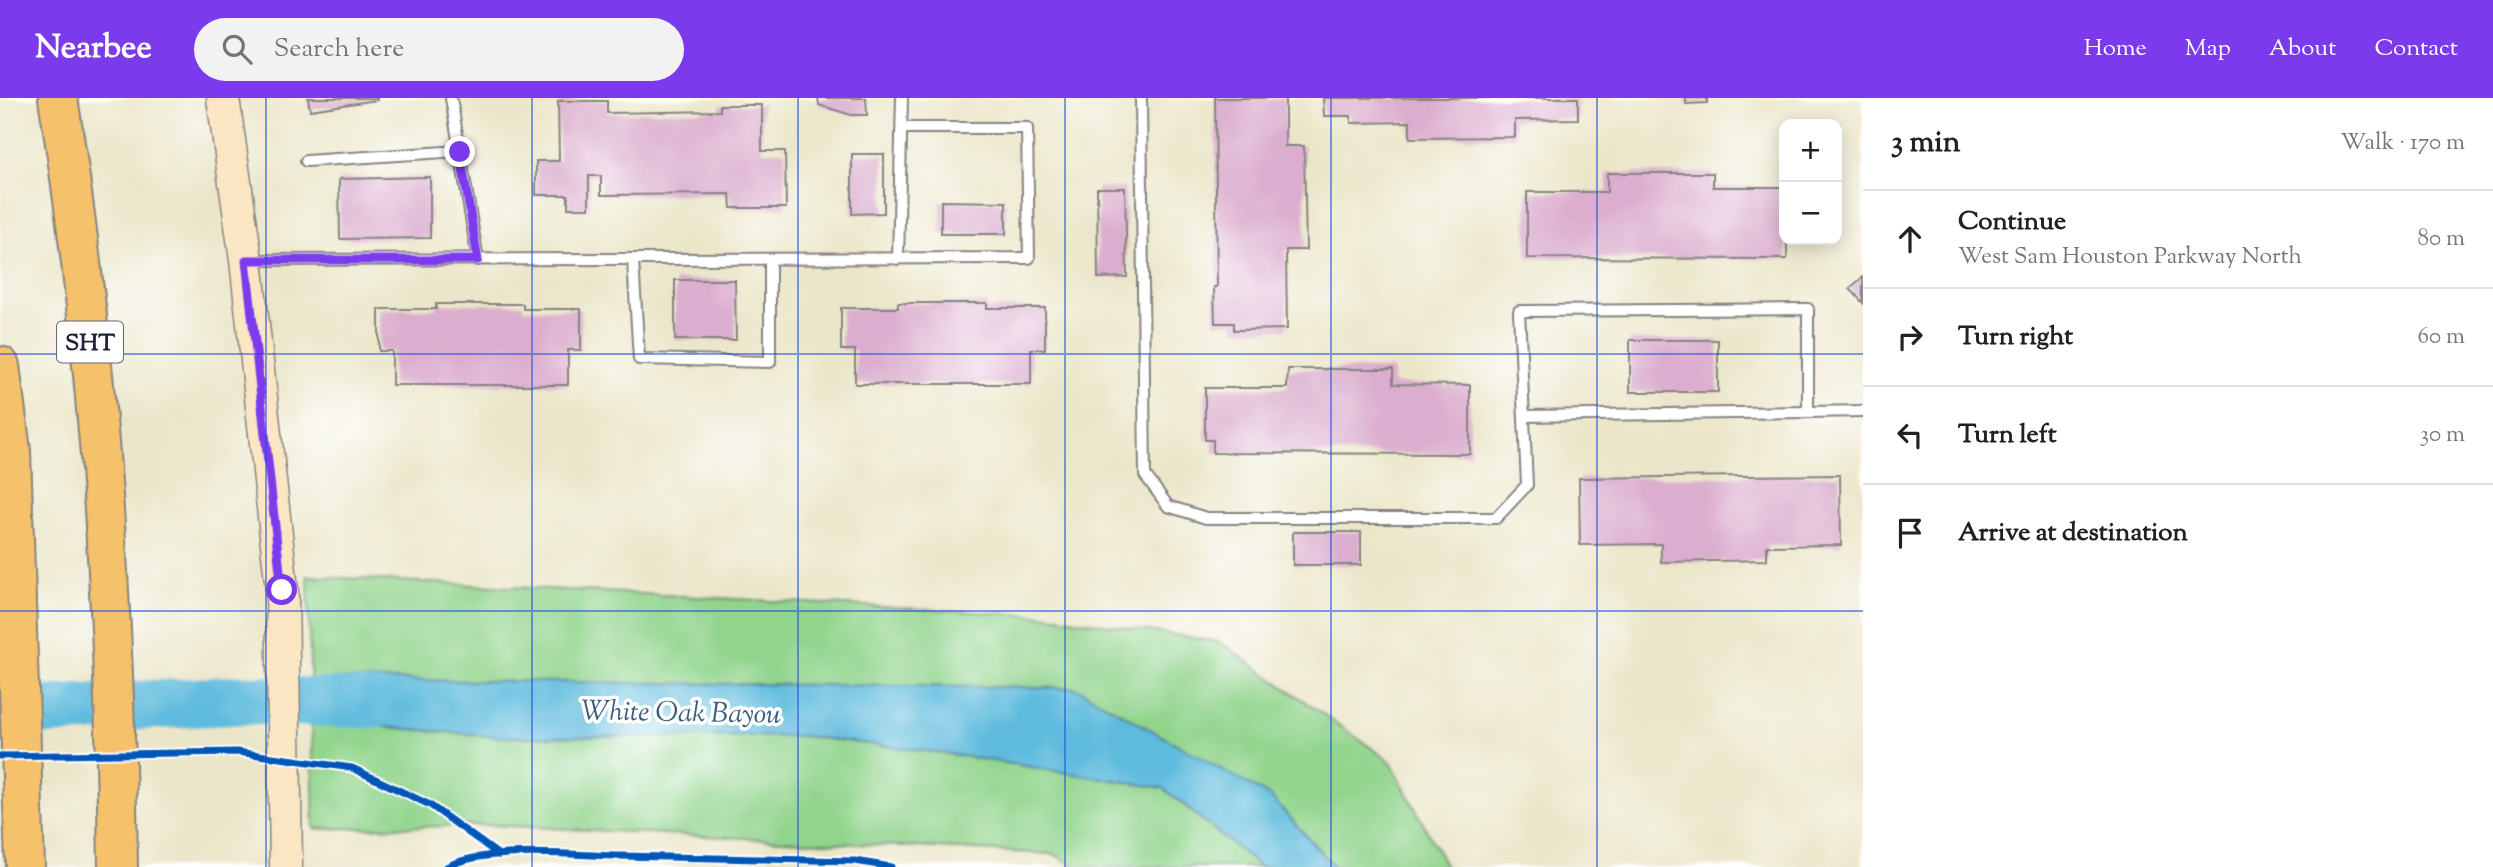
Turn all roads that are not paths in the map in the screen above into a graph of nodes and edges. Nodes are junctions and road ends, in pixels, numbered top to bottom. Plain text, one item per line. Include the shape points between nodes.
1 (58, 98) edge
2 (223, 98) edge
3 (451, 98) edge
4 (902, 98) edge
5 (1141, 98) edge
6 (902, 128) junction
7 (460, 152) junction
8 (306, 161) dead end
9 (770, 259) junction
10 (898, 259) junction
11 (246, 260) junction
12 (478, 260) junction
13 (633, 260) junction
14 (0, 366) edge
15 (1863, 411) edge
16 (1808, 412) junction
17 (1524, 416) junction
18 (24, 857) edge
19 (118, 867) edge
20 (286, 867) edge

1 - 19 highway, SHT via 99,430 110,587
2 - 11 main road
3 - 7 lane
4 - 6 lane
5 - 17 lane via 1145,475 1168,506 1206,518 1496,518 1527,485
6 - 10 lane
6 - 10 lane via 1027,128 1029,258
7 - 8 lane
7 - 12 lane
9 - 10 lane
9 - 13 lane
9 - 13 lane via 770,362 639,359
11 - 12 lane
11 - 20 main road via 282,590
12 - 13 lane
14 - 18 highway via 11,451
15 - 16 lane
16 - 17 lane
16 - 17 lane via 1808,309 1519,311

